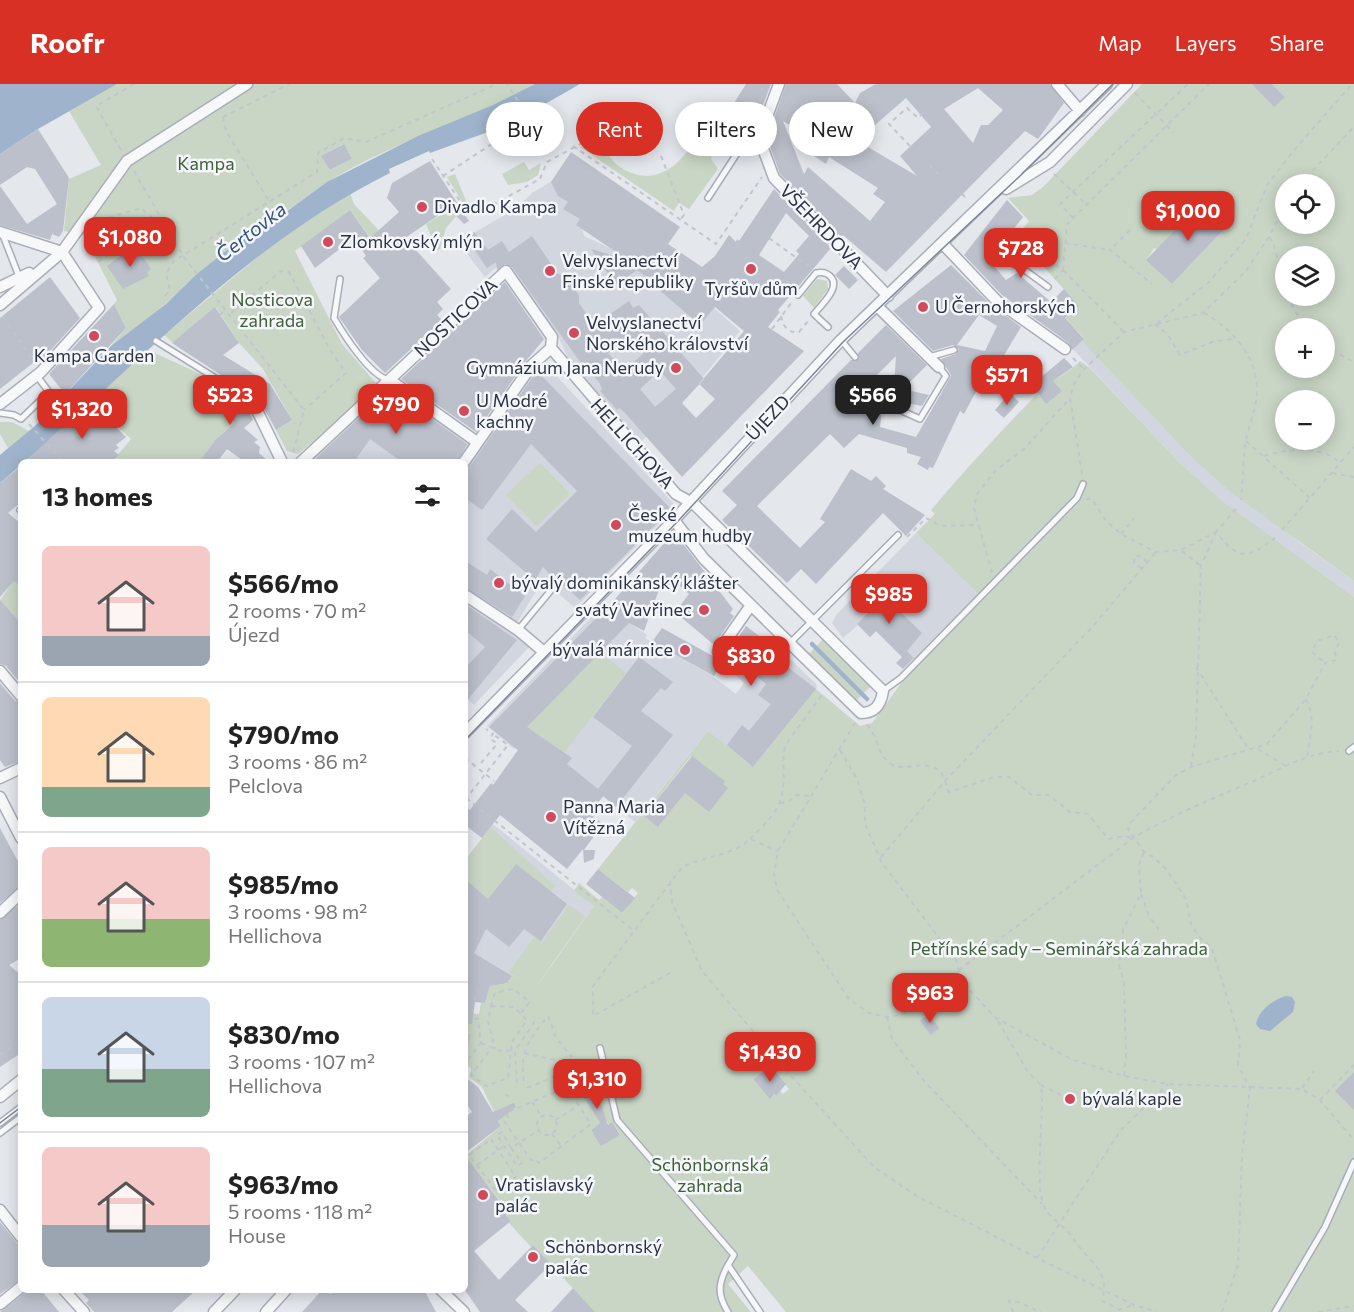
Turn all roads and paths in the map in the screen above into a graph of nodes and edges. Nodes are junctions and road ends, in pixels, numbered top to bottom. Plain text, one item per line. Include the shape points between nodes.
1 (134, 84) edge
2 (247, 84) edge
3 (289, 84) edge
4 (497, 84) edge
5 (507, 84) edge
6 (779, 84) edge
7 (1057, 84) edge
8 (1107, 84) edge
9 (1127, 84) edge
10 (1188, 84) edge
11 (1209, 84) edge
12 (1352, 84) edge
13 (1135, 94) dead end
14 (772, 102) edge
15 (211, 109) junction
16 (920, 109) dead end
17 (1080, 111) junction
18 (1156, 115) junction
19 (223, 117) junction
20 (1167, 126) junction
21 (1354, 127) edge
22 (1173, 132) dead end
23 (576, 144) edge
24 (573, 146) junction
25 (910, 146) dead end
26 (661, 156) dead end
27 (735, 156) edge
28 (766, 156) edge
29 (432, 159) dead end
30 (127, 161) junction
31 (929, 165) dead end
32 (1052, 173) dead end
33 (1309, 174) edge
34 (443, 176) junction
35 (943, 178) dead end
36 (758, 183) dead end
37 (998, 192) junction
38 (1073, 192) junction
39 (962, 194) dead end
40 (708, 198) dead end
41 (966, 198) dead end
42 (460, 201) dead end
43 (269, 202) junction
44 (1087, 206) junction
45 (485, 209) dead end
46 (1073, 218) junction
47 (165, 220) junction
48 (680, 220) junction
49 (160, 224) junction
50 (1275, 225) edge
51 (1130, 230) dead end
52 (1, 233) edge
53 (1269, 237) junction
54 (769, 238) dead end
55 (1065, 243) junction
56 (944, 244) junction
57 (117, 248) junction
58 (1110, 250) junction
59 (1275, 250) edge
60 (62, 252) junction
61 (993, 254) joint
62 (183, 256) junction
63 (98, 262) dead end
64 (1063, 270) junction
65 (506, 272) joint
66 (816, 273) junction
67 (20, 279) junction
68 (340, 279) dead end
69 (1055, 279) dead end
70 (1152, 284) dead end
71 (0, 287) edge
72 (1048, 287) dead end
73 (798, 295) joint
74 (165, 296) dead end
75 (888, 296) junction
76 (0, 305) edge
77 (877, 306) junction
78 (226, 308) junction
79 (0, 313) edge
80 (1203, 313) junction
81 (230, 314) junction
82 (814, 314) junction
83 (220, 315) dead end
84 (782, 316) junction
85 (1155, 324) junction
86 (828, 327) dead end
87 (771, 329) dead end
88 (1124, 332) junction
89 (1236, 339) junction
90 (841, 340) junction
91 (156, 342) dead end
92 (550, 348) junction
93 (954, 350) dead end
94 (1065, 350) joint
95 (1335, 352) edge
96 (855, 357) dead end
97 (929, 357) junction
98 (1354, 362) edge
99 (939, 367) joint
100 (1084, 369) junction
101 (39, 374) junction
102 (390, 380) junction
103 (870, 381) dead end
104 (241, 394) joint
105 (1070, 398) junction
106 (0, 404) edge
107 (304, 410) junction
108 (0, 413) edge
109 (32, 426) dead end
110 (1246, 441) junction
111 (477, 442) junction
112 (1354, 447) edge
113 (1264, 456) junction
114 (60, 459) edge
115 (281, 459) edge
116 (292, 459) edge
117 (304, 459) edge
118 (466, 459) edge
119 (1341, 463) junction
120 (1332, 473) junction
121 (1354, 477) edge
122 (1083, 484) joint
123 (1310, 498) junction
124 (1241, 500) dead end
125 (691, 501) junction
126 (1096, 504) dead end
127 (1236, 509) dead end
128 (1134, 518) dead end
129 (674, 520) junction
130 (977, 525) junction
131 (1282, 530) dead end
132 (1216, 532) junction
133 (1121, 534) junction
134 (898, 535) dead end
135 (906, 538) dead end
136 (1275, 538) dead end
137 (1181, 550) junction
138 (1156, 552) junction
139 (1147, 563) junction
140 (1201, 566) junction
141 (1143, 568) junction
142 (994, 581) junction
143 (557, 583) dead end
144 (468, 597) edge
145 (751, 605) junction
146 (813, 620) junction
147 (518, 630) junction
148 (790, 643) junction
149 (544, 652) junction
150 (718, 652) dead end
151 (1325, 663) junction
152 (1197, 667) junction
153 (0, 671) edge
154 (828, 688) dead end
155 (883, 691) junction
156 (18, 692) edge
157 (1306, 699) junction
158 (863, 718) junction
159 (484, 727) dead end
160 (468, 730) edge
161 (493, 734) junction
162 (1257, 748) junction
163 (1352, 749) edge
164 (840, 750) junction
165 (1249, 750) junction
166 (1306, 759) junction
167 (468, 760) edge
168 (481, 763) dead end
169 (1286, 766) junction
170 (1191, 767) junction
171 (18, 769) edge
172 (485, 774) junction
173 (0, 778) edge
174 (494, 781) dead end
175 (945, 781) junction
176 (468, 796) edge
177 (813, 796) junction
178 (0, 797) edge
179 (468, 801) edge
180 (780, 803) junction
181 (18, 832) edge
182 (1134, 838) junction
183 (750, 839) junction
184 (778, 851) junction
185 (1144, 852) junction
186 (880, 857) junction
187 (670, 881) junction
188 (1141, 894) junction
189 (18, 896) edge
190 (0, 913) edge
191 (633, 930) junction
192 (1159, 930) dead end
193 (959, 970) junction
194 (670, 973) dead end
195 (478, 990) dead end
196 (473, 1000) dead end
197 (491, 1006) junction
198 (520, 1014) junction
199 (468, 1016) edge
200 (887, 1017) junction
201 (996, 1018) junction
202 (535, 1021) dead end
203 (18, 1043) edge
204 (481, 1043) junction
205 (495, 1048) junction
206 (600, 1048) dead end
207 (510, 1050) junction
208 (515, 1051) junction
209 (524, 1053) junction
210 (0, 1055) edge
211 (572, 1057) dead end
212 (468, 1062) edge
213 (568, 1063) dead end
214 (1354, 1065) edge
215 (576, 1068) dead end
216 (584, 1068) dead end
217 (570, 1070) dead end
218 (1314, 1071) dead end
219 (1124, 1076) junction
220 (1343, 1077) junction
221 (1346, 1081) dead end
222 (18, 1082) edge
223 (524, 1082) dead end
224 (517, 1083) dead end
225 (1168, 1084) junction
226 (1041, 1085) junction
227 (527, 1088) dead end
228 (1250, 1088) junction
229 (1302, 1089) junction
230 (505, 1095) dead end
231 (1061, 1095) dead end
232 (511, 1096) dead end
233 (0, 1097) edge
234 (1320, 1100) junction
235 (532, 1102) junction
236 (578, 1106) junction
237 (18, 1109) edge
238 (542, 1117) junction
239 (18, 1119) edge
240 (555, 1120) junction
241 (0, 1123) edge
242 (539, 1130) junction
243 (0, 1133) edge
244 (552, 1134) junction
245 (1354, 1140) edge
246 (519, 1143) junction
247 (504, 1146) junction
248 (561, 1146) junction
249 (512, 1148) junction
250 (498, 1150) junction
251 (473, 1159) junction
252 (1354, 1162) edge
253 (468, 1163) edge
254 (477, 1165) junction
255 (1044, 1206) junction
256 (0, 1210) edge
257 (1059, 1223) junction
258 (18, 1233) edge
259 (1037, 1258) junction
260 (728, 1265) junction
261 (18, 1289) edge
262 (1104, 1291) junction
263 (67, 1293) edge
264 (232, 1293) edge
265 (282, 1293) edge
266 (444, 1293) edge
267 (0, 1304) edge
268 (1134, 1305) junction
269 (1354, 1306) edge
270 (1118, 1310) edge
271 (84, 1312) edge
272 (214, 1312) edge
273 (266, 1312) edge
274 (464, 1312) edge
275 (728, 1312) edge
276 (760, 1312) edge
277 (1014, 1312) edge
278 (1041, 1312) edge
279 (1157, 1312) edge
280 (1222, 1312) edge
281 (1275, 1312) edge
282 (1318, 1312) edge

1 - 30 path via 96,106
2 - 15 street
3 - 19 path
4 - 43 path via 366,142 344,138 318,153 317,171
5 - 34 path via 530,119
6 - 14 street, VŠEHRDOVA
7 - 17 street
8 - 17 street, ÚJEZD
9 - 37 street, ÚJEZD via 1050,162
10 - 18 path
11 - 20 path
12 - 85 path via 1268,185 1246,239 1209,282
13 - 18 path
15 - 19 path
15 - 30 street
16 - 25 path via 923,113 918,117 907,108 889,124
17 - 37 street, ÚJEZD
18 - 20 path
18 - 38 path
19 - 43 path via 226,131
20 - 22 path
20 - 44 path
21 - 33 path
23 - 24 path
24 - 45 path via 547,162 540,178
24 - 48 path
26 - 48 path via 684,215
27 - 40 lane
28 - 75 street, VŠEHRDOVA via 774,178
29 - 34 path
30 - 47 path
30 - 60 street
31 - 35 path
32 - 38 path
34 - 42 path
36 - 48 path via 716,244
37 - 56 street, ÚJEZD
38 - 44 path
38 - 46 path via 1060,204
39 - 41 path
43 - 62 path
44 - 46 path
46 - 55 path via 1067,224
47 - 49 path
47 - 62 path
49 - 57 path
49 - 57 path via 141,208 97,221
50 - 53 path
51 - 58 path
52 - 60 street
52 - 67 lane
53 - 59 path
53 - 80 path via 1245,272
54 - 66 path
55 - 58 path
55 - 64 path
56 - 75 street, ÚJEZD
56 - 94 street via 964,261 997,301
57 - 63 path
58 - 70 path
60 - 67 street
60 - 76 street
60 - 101 street via 99,308
61 - 64 path via 1045,258
61 - 72 lane via 1023,268
62 - 74 path via 169,267 166,274 170,290
62 - 78 path
64 - 69 path
64 - 88 path
65 - 92 street, HELLICHOVA via 552,337
65 - 102 street, NOSTICOVA
66 - 73 lane
66 - 82 lane via 826,273 834,283
67 - 71 street
68 - 102 lane via 334,318 380,378
73 - 84 path
75 - 77 street, ÚJEZD
77 - 90 street, ÚJEZD
77 - 97 street
78 - 81 path
78 - 83 path
79 - 101 path
80 - 85 path
80 - 89 path via 1220,322
81 - 107 path
81 - 107 path via 281,271 289,272 346,373
82 - 84 path via 799,332 787,330
82 - 86 lane
84 - 87 path
85 - 88 path
85 - 89 path via 1168,335 1180,355 1215,341
88 - 100 path
89 - 110 path via 1254,367 1257,394
90 - 96 lane
90 - 125 street, ÚJEZD
91 - 104 lane
92 - 111 street via 532,365
92 - 125 street, HELLICHOVA via 676,494
93 - 97 lane
94 - 100 path
95 - 98 path
97 - 99 street
99 - 103 lane via 946,376 920,419 882,402
100 - 105 path
101 - 106 street
101 - 108 lane via 49,392 21,419
102 - 111 street
102 - 117 street, NOSTICOVA
104 - 115 street via 252,400
105 - 122 path
105 - 130 path via 1025,448 984,483 974,508
107 - 116 path
109 - 114 path
110 - 113 path
110 - 124 path
111 - 118 street
112 - 119 path
113 - 119 path via 1279,451 1314,451 1333,455
113 - 123 path
119 - 120 path
120 - 121 path
120 - 123 path
122 - 142 lane via 1077,498
123 - 131 path
125 - 129 street, ÚJEZD
125 - 146 street, HELLICHOVA
126 - 133 path via 1106,521
127 - 132 path
128 - 133 path
129 - 145 street via 704,559
129 - 149 street, ÚJEZD
130 - 135 path via 940,526 926,518
130 - 142 path
132 - 136 path via 1238,555 1254,554
132 - 137 path
132 - 140 path
133 - 138 path
134 - 146 lane
137 - 138 path
137 - 140 path
138 - 139 path
139 - 141 path
139 - 141 path via 1142,556 1135,556 1134,563
140 - 152 path
141 - 175 path
142 - 155 lane via 901,678
143 - 147 lane
144 - 147 street
145 - 148 street
145 - 150 street
146 - 148 lane
146 - 155 street, HELLICHOVA
147 - 149 street
148 - 158 street
149 - 160 street, ÚJEZD
151 - 151 path via 1312,651 1317,641 1334,635 1339,642 1337,660
151 - 157 path
152 - 165 path
152 - 170 path via 1196,736
153 - 156 street
154 - 180 path via 782,753
155 - 158 street via 877,708
157 - 162 path via 1268,744
157 - 166 path via 1312,727
158 - 164 path
158 - 175 path via 892,765 934,767
159 - 161 path
161 - 168 path via 490,738 497,744
161 - 172 path via 508,746
162 - 165 path
162 - 169 path
163 - 166 path
164 - 177 path
164 - 186 path via 857,779 865,805 865,824
165 - 170 path
166 - 169 path
167 - 172 path
169 - 182 path via 1164,820
170 - 182 path via 1176,776 1131,822 1128,829
171 - 173 street
172 - 174 path
172 - 176 path
175 - 182 path via 952,792 994,777 1009,777 1032,795 1049,795 1070,812 1088,814 1108,839
175 - 186 path
177 - 180 path via 796,795
177 - 184 path
178 - 181 street
179 - 191 path
180 - 183 path
182 - 185 path
182 - 193 path
183 - 184 path
183 - 187 path via 739,849 682,867
184 - 200 path via 774,874 777,890 849,999 869,1013
185 - 188 path via 1139,865
185 - 228 path via 1167,870 1186,899 1194,930 1212,948 1240,1040 1238,1065
186 - 193 path via 956,960
187 - 191 path
187 - 259 path via 672,902 702,970 874,1167 915,1195
188 - 192 path
188 - 219 path via 1123,930 1119,966 1125,1002
189 - 190 street
191 - 194 path via 593,986 593,1016
193 - 200 path via 915,1009
193 - 201 path via 963,982
195 - 196 path
197 - 198 path via 514,1007
197 - 198 path via 495,993 513,989 530,1002
197 - 205 path via 488,1021
198 - 207 path via 527,1020 515,1035
199 - 204 path via 478,1019
200 - 255 path via 892,1039 924,1081
201 - 219 path via 1062,1054
201 - 226 path via 1028,1072
202 - 208 path
203 - 210 path
204 - 205 path
204 - 212 path
205 - 207 path
205 - 207 path via 471,1075 486,1086 508,1078
206 - 260 lane via 617,1120 734,1255
207 - 208 path
208 - 224 path
209 - 211 path via 527,1041 548,1016 556,1038
209 - 213 path
209 - 223 path
214 - 220 path
215 - 216 path via 580,1076 580,1070 586,1073
217 - 227 path
218 - 229 path
219 - 225 path
220 - 221 path
220 - 234 path
222 - 233 street
225 - 228 path
225 - 257 path via 1121,1130
226 - 231 path
226 - 255 path via 1044,1117 1040,1182
228 - 229 path
228 - 280 path via 1242,1155 1238,1265
229 - 234 path
230 - 232 path
234 - 245 path
235 - 236 path via 567,1087
235 - 238 path
235 - 246 path via 506,1113 504,1121
236 - 240 path
236 - 248 path via 591,1124
237 - 241 lane
238 - 240 path via 548,1115
238 - 242 path via 537,1124
239 - 243 lane
240 - 244 path via 557,1126
242 - 244 path
242 - 246 path
244 - 248 path
246 - 248 path via 531,1160 539,1163
246 - 249 path
247 - 249 path via 497,1135 502,1132
247 - 249 path via 517,1166 522,1163
247 - 250 path
250 - 251 path via 491,1139 469,1155
250 - 254 path
250 - 254 path via 516,1177 497,1192
251 - 253 path
251 - 254 path
252 - 281 lane via 1325,1227
255 - 257 path
256 - 258 street
257 - 259 path
257 - 262 path via 1095,1262
259 - 262 path
260 - 275 lane via 719,1280 719,1296
260 - 276 lane
261 - 267 street
262 - 268 path
262 - 270 path via 1102,1301
263 - 271 street
264 - 272 street
265 - 273 street
266 - 274 street
268 - 270 path
268 - 279 path
269 - 282 path
277 - 278 path via 1009,1301

